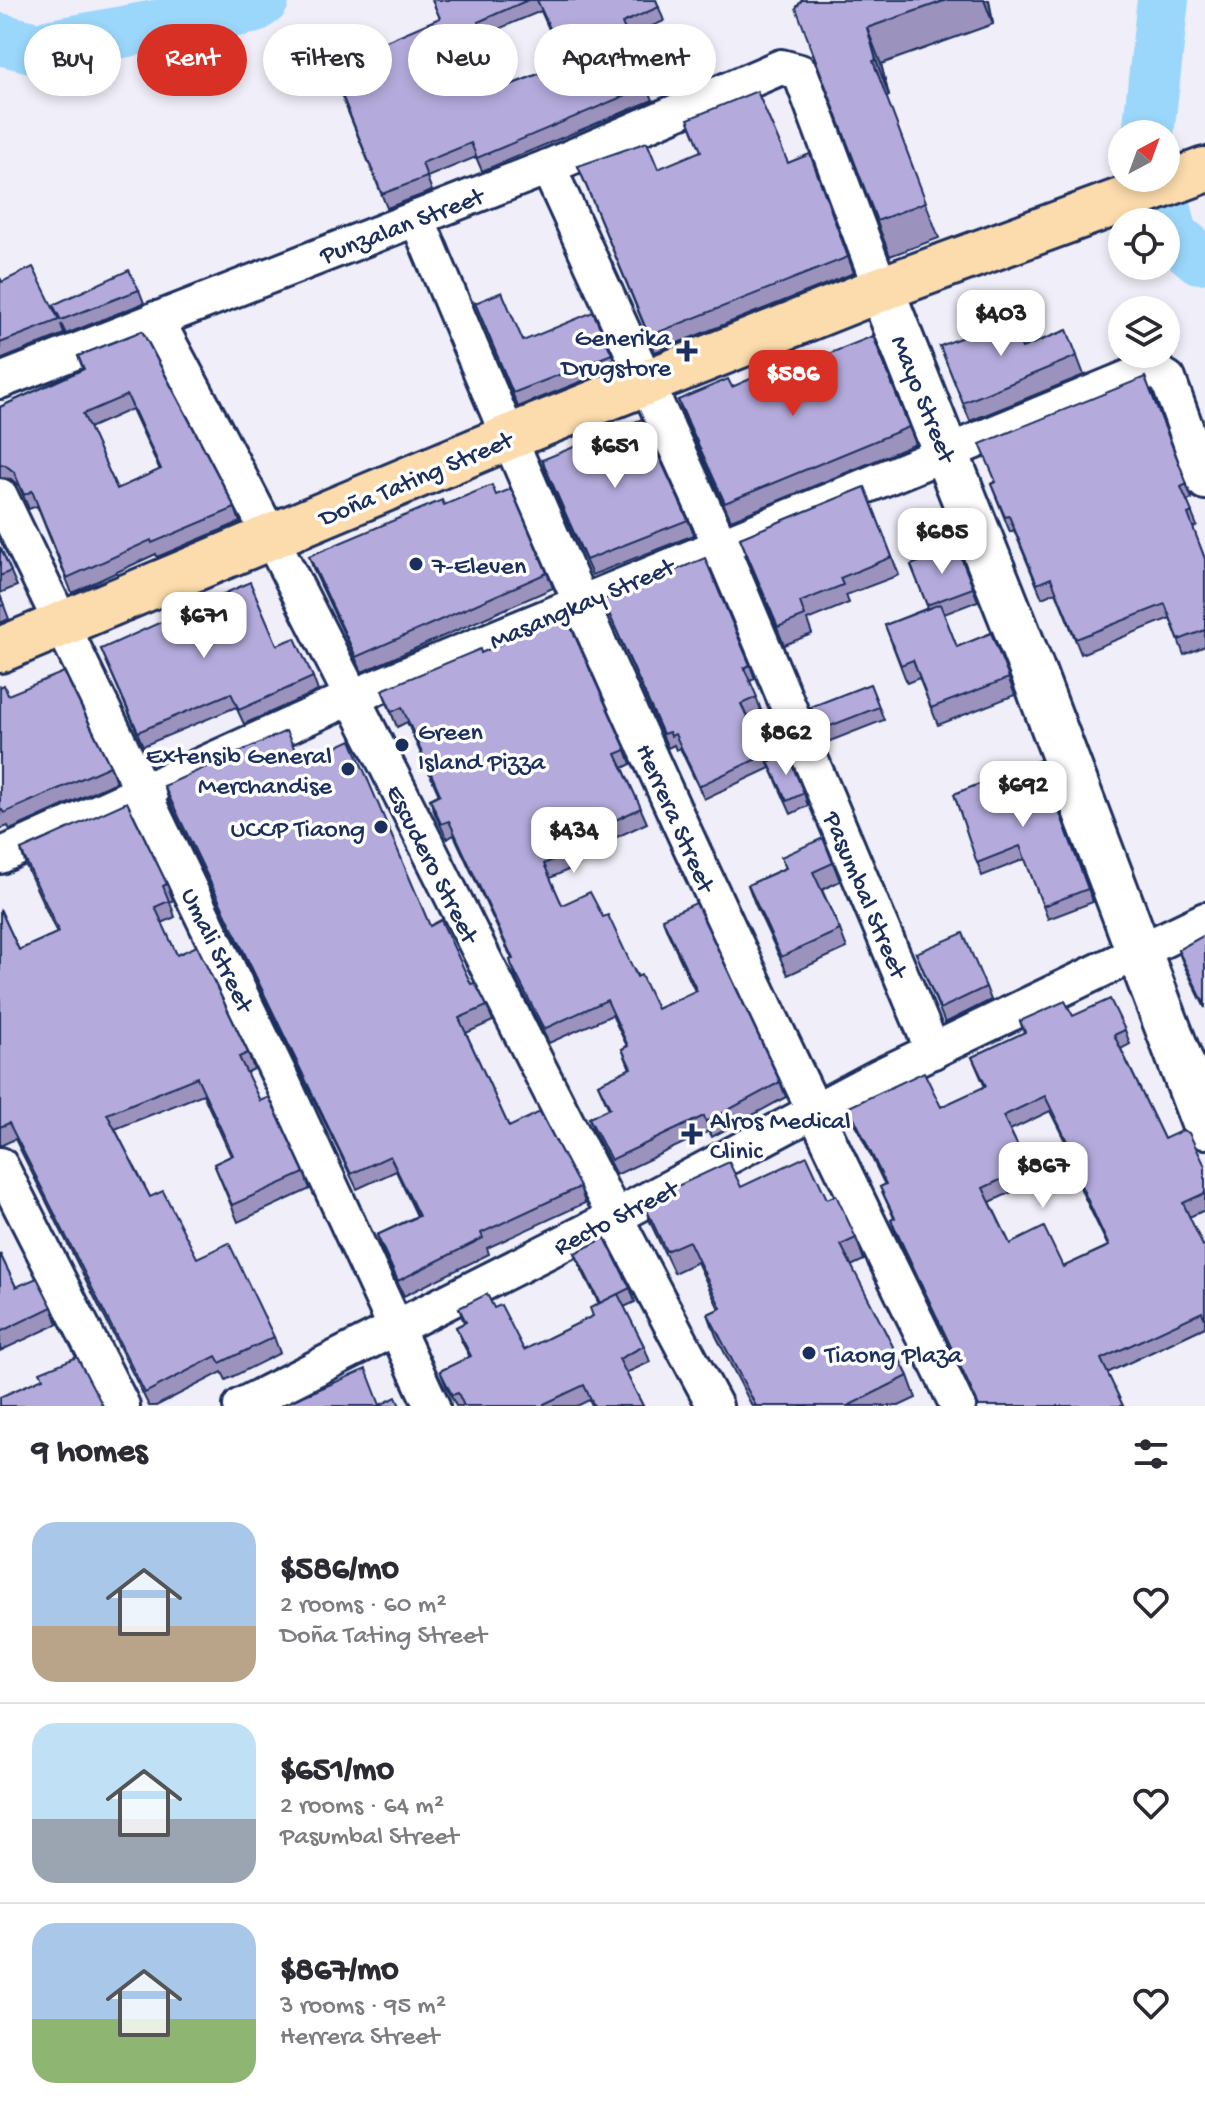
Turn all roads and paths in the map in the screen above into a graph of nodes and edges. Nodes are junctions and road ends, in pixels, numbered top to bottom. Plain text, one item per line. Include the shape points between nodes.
1 (800, 72) joint
2 (548, 167) junction
3 (1205, 170) edge
4 (417, 218) junction
5 (881, 289) junction
6 (156, 319) junction
7 (0, 381) edge
8 (648, 384) junction
9 (507, 438) junction
10 (947, 453) junction
11 (1205, 482) edge
12 (0, 496) edge
13 (273, 536) junction
14 (720, 544) junction
15 (580, 602) junction
16 (63, 623) junction
17 (0, 650) edge
18 (350, 698) junction
19 (144, 794) junction
20 (0, 856) edge
21 (1205, 920) edge
22 (1140, 952) junction
23 (933, 1051) junction
24 (812, 1111) junction
25 (1205, 1126) edge
26 (0, 1165) edge
27 (613, 1218) junction
28 (395, 1325) junction
29 (122, 1406) edge
30 (241, 1406) edge
31 (432, 1406) edge
32 (715, 1406) edge
33 (958, 1406) edge

1 - 2 street, Punzalan Street via 781,67
1 - 5 street, Mayo Street
2 - 4 street, Punzalan Street
2 - 8 street, Pasumbal Street
3 - 5 main road, Doña Tating Street
4 - 6 street, Punzalan Street
4 - 9 street, Herrera Street
5 - 8 main road, Doña Tating Street
5 - 10 street, Mayo Street
6 - 7 street, Punzalan Street
6 - 13 street, Escudero Street
8 - 9 main road, Doña Tating Street
8 - 14 street, Pasumbal Street
9 - 13 main road, Doña Tating Street
9 - 15 street, Herrera Street
10 - 11 street, Masangkay Street via 1145,371 1157,372 1168,379
10 - 14 street, Masangkay Street
10 - 22 street, Mayo Street
12 - 16 street, Umali Street
13 - 16 main road, Doña Tating Street
13 - 18 street, Escudero Street
14 - 15 street, Masangkay Street
14 - 23 street, Pasumbal Street
15 - 18 street, Masangkay Street
15 - 24 street, Herrera Street
16 - 17 main road, Doña Tating Street
16 - 19 street, Umali Street
18 - 19 street, Masangkay Street
18 - 27 street, Escudero Street
19 - 20 street, Masangkay Street
19 - 28 street, Umali Street
21 - 22 street, Recto Street
22 - 23 street, Recto Street
22 - 25 street, Mayo Street
23 - 24 street, Recto Street
24 - 27 street, Recto Street
24 - 33 street, Herrera Street
26 - 29 street
27 - 28 street, Recto Street
27 - 32 street, Escudero Street
28 - 30 street, Recto Street
28 - 31 street, Umali Street

